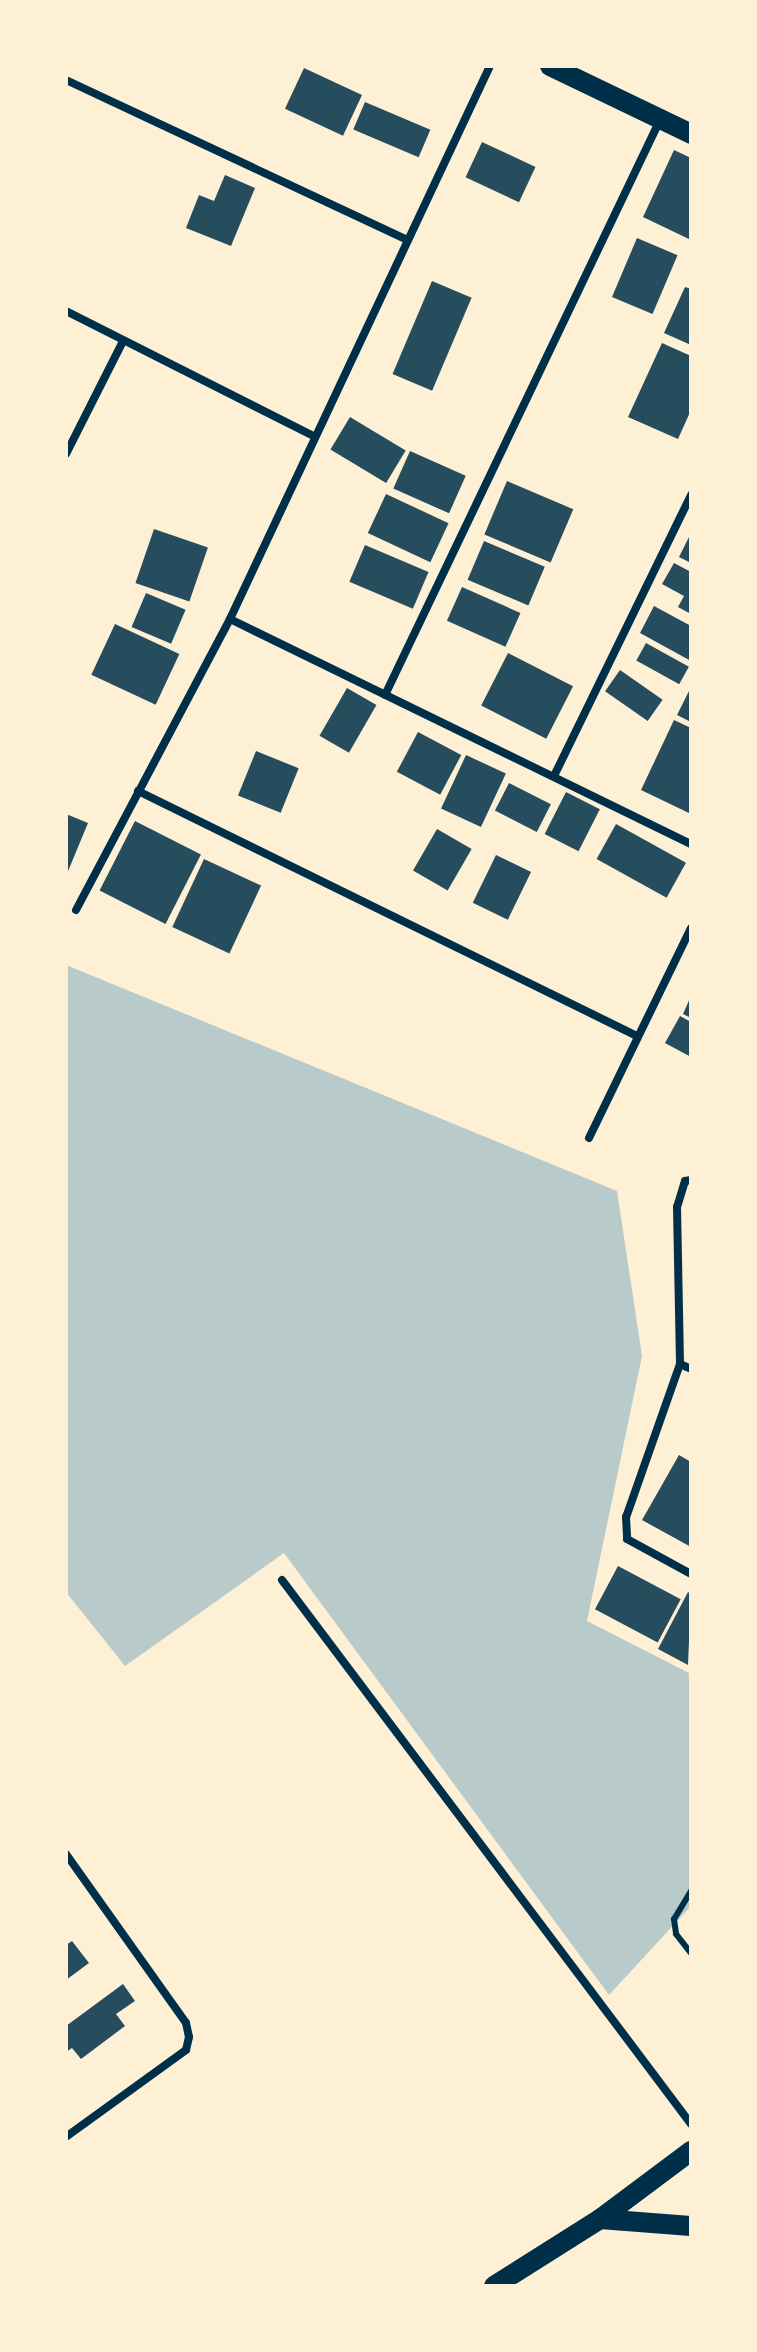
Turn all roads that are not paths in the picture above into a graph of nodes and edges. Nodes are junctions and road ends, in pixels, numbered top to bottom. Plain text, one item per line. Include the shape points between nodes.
1 (490, 66) edge
2 (553, 67) edge
3 (66, 80) edge
4 (661, 119) junction
5 (691, 134) edge
6 (406, 239) junction
7 (66, 311) edge
8 (123, 341) junction
9 (315, 437) junction
10 (66, 454) edge
11 (691, 495) edge
12 (230, 619) junction
13 (385, 695) junction
14 (554, 776) junction
15 (138, 791) junction
16 (691, 844) edge
17 (76, 910) dead end
18 (691, 928) edge
19 (637, 1036) junction
20 (589, 1138) dead end
21 (688, 1181) edge
22 (680, 1364) junction
23 (691, 1369) edge
24 (691, 1574) edge
25 (282, 1580) dead end
26 (66, 1854) edge
27 (691, 1891) edge
28 (691, 1953) edge
29 (691, 2124) edge
30 (66, 2137) edge
31 (691, 2151) edge
32 (600, 2219) junction
33 (691, 2226) edge
34 (494, 2286) edge

1 - 6 street
2 - 4 main road
3 - 6 street
4 - 5 main road
4 - 13 street
6 - 9 street
7 - 8 street
8 - 9 street
8 - 10 street
9 - 12 street
11 - 14 street
12 - 13 street
12 - 15 street
13 - 14 street
14 - 16 street
15 - 17 street
15 - 19 street
18 - 19 street
19 - 20 street
21 - 22 street via 677,1207
22 - 23 street
22 - 24 street via 626,1517 627,1539
25 - 29 street
26 - 30 street via 186,2023 189,2037 186,2050
27 - 28 lane via 674,1919 676,1934
31 - 32 main road
32 - 33 main road
32 - 34 main road

